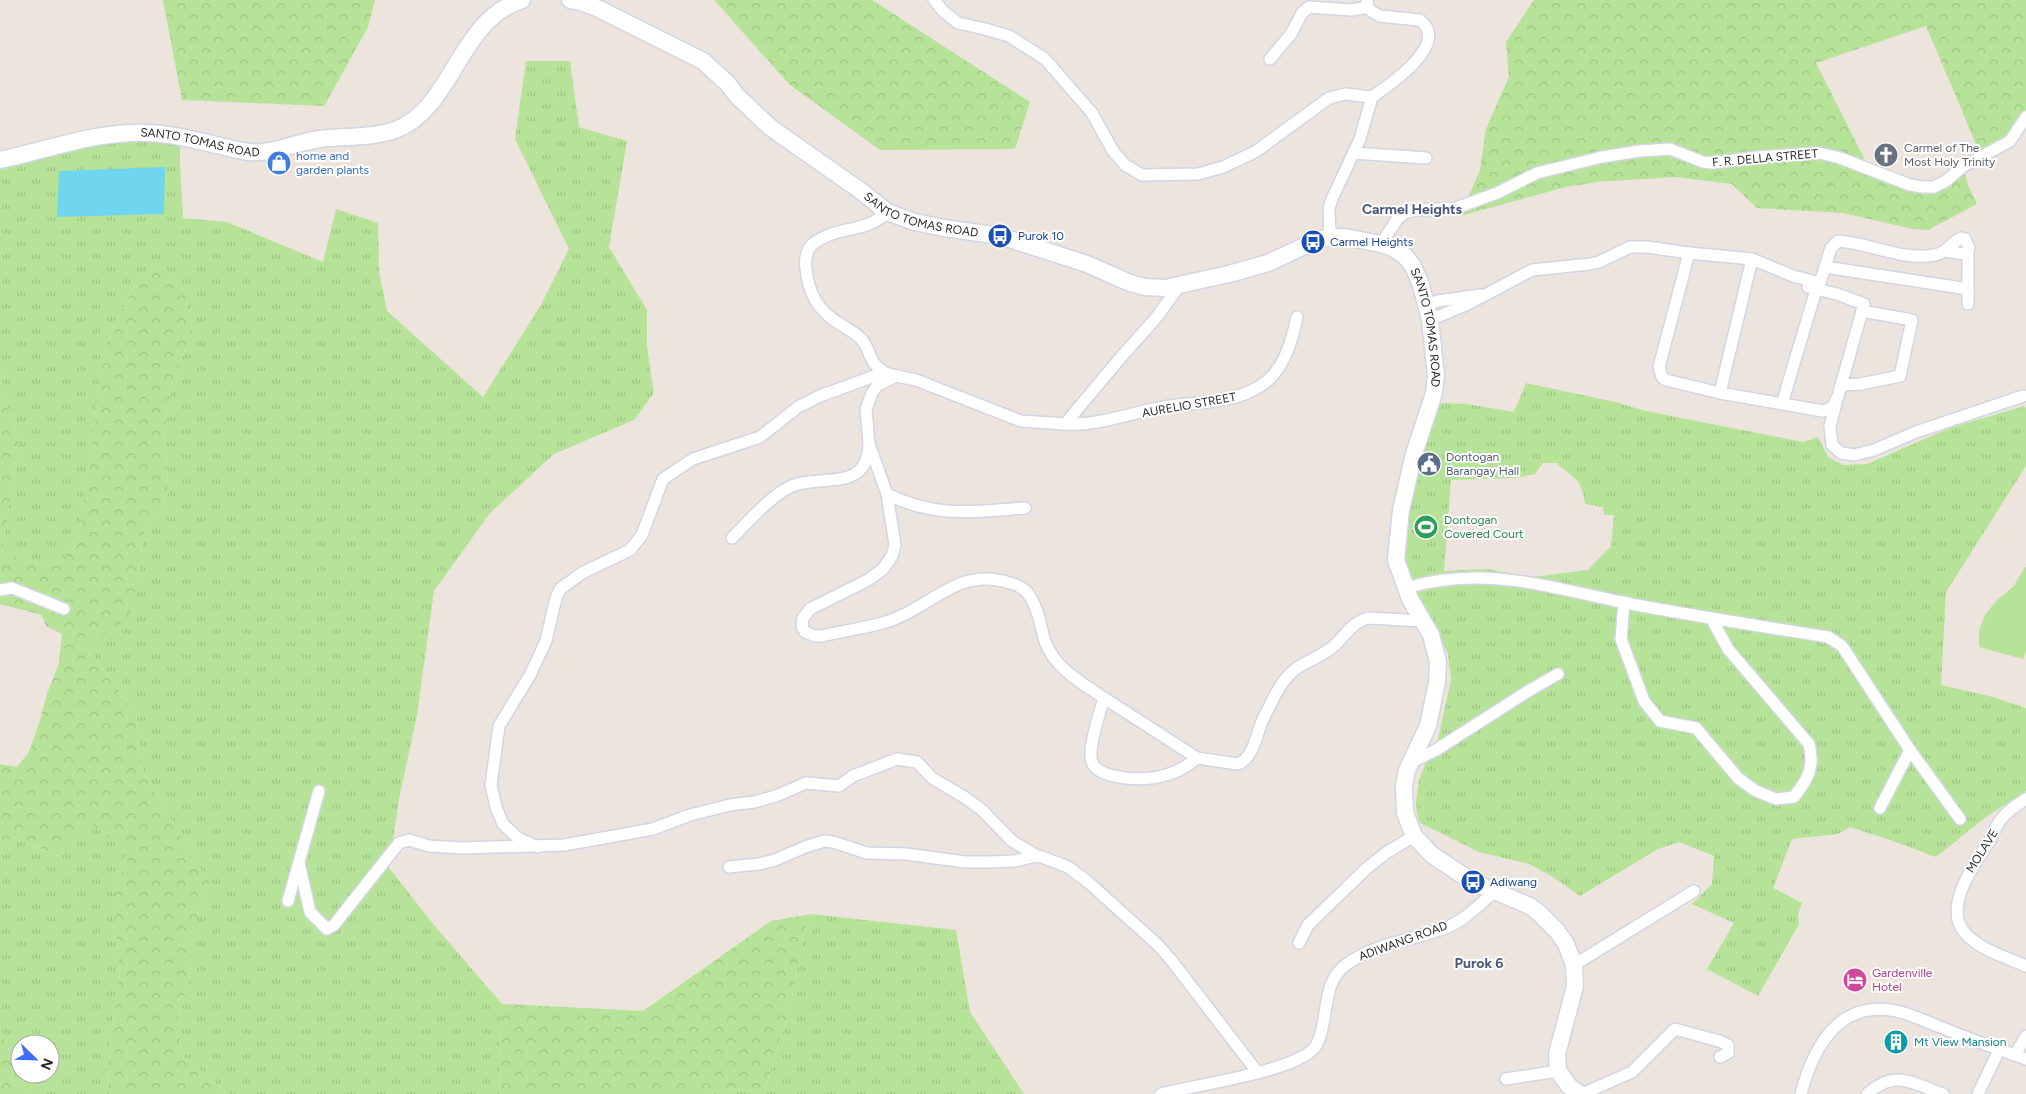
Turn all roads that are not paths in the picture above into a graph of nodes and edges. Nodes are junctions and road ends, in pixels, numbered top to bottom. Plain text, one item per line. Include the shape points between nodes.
1 (522, 0) edge
2 (570, 0) edge
3 (934, 0) edge
4 (1368, 3) edge
5 (1270, 59) dead end
6 (1372, 96) junction
7 (2026, 117) edge
8 (1354, 153) junction
9 (1426, 158) dead end
10 (0, 160) edge
11 (888, 212) junction
12 (1330, 237) junction
13 (1381, 244) junction
14 (1689, 253) junction
15 (1751, 262) junction
16 (1825, 267) junction
17 (1180, 285) junction
18 (1968, 288) junction
19 (1816, 290) junction
20 (1968, 304) dead end
21 (1862, 311) junction
22 (1428, 312) junction
23 (1298, 317) dead end
24 (891, 374) junction
25 (1841, 385) junction
26 (1720, 393) junction
27 (2023, 396) dead end
28 (1836, 403) junction
29 (1782, 404) junction
30 (1066, 424) junction
31 (869, 444) junction
32 (887, 494) junction
33 (1025, 508) dead end
34 (732, 538) dead end
35 (1406, 588) junction
36 (0, 590) edge
37 (1624, 602) junction
38 (64, 609) dead end
39 (1711, 618) junction
40 (1423, 620) junction
41 (1558, 674) dead end
42 (1104, 698) junction
43 (1910, 750) junction
44 (1197, 758) junction
45 (1410, 764) junction
46 (319, 791) dead end
47 (2026, 799) edge
48 (1880, 808) dead end
49 (1960, 819) dead end
50 (1414, 836) junction
51 (538, 847) junction
52 (1036, 856) junction
53 (299, 863) junction
54 (729, 867) dead end
55 (1495, 891) junction
56 (1694, 891) dead end
57 (288, 901) dead end
58 (1299, 943) dead end
59 (1574, 965) junction
60 (2026, 966) edge
61 (2026, 1036) edge
62 (1999, 1050) junction
63 (1720, 1057) dead end
64 (2021, 1057) edge
65 (1558, 1070) junction
66 (1258, 1074) junction
67 (1506, 1079) dead end
68 (1161, 1094) edge
69 (1581, 1094) edge
70 (1801, 1094) edge
71 (1867, 1094) edge
72 (1943, 1094) edge
73 (1978, 1094) edge

1 - 10 street, SANTO TOMAS ROAD via 511,3 482,26 435,97 418,116 397,129 250,152 173,136 131,132
2 - 11 street, SANTO TOMAS ROAD via 599,9 703,60 772,128
3 - 6 street via 958,23 1009,36 1045,59 1092,113 1125,165 1145,176 1198,174 1223,167 1255,152 1329,98 1345,94
4 - 5 street via 1357,10 1309,7
4 - 6 street via 1371,11 1380,16 1420,20 1428,32 1425,48 1418,59
6 - 8 street
7 - 13 street, F. R. DELLA STREET via 2010,141 1962,167 1934,187 1910,185 1819,153 1708,163 1670,149 1640,151 1537,174 1456,208 1407,212 1398,218
8 - 9 street
8 - 12 street via 1329,208
11 - 17 street, SANTO TOMAS ROAD via 915,222 1026,243 1145,287
11 - 24 street via 866,226 841,231 814,242 805,261 809,287 818,307 864,342 874,366
12 - 13 street, SANTO TOMAS ROAD
12 - 17 street, SANTO TOMAS ROAD via 1268,263
13 - 22 street, SANTO TOMAS ROAD via 1405,256 1414,266
14 - 15 street
14 - 22 street via 1630,247 1599,262 1532,270 1488,295
14 - 26 street via 1659,372 1666,380
15 - 16 street via 1820,283
15 - 19 street
15 - 26 street
16 - 18 street
16 - 18 street via 1832,245 1838,241 1905,255 1935,255 1963,238 1968,243
17 - 30 street
18 - 20 street
19 - 21 street via 1864,304
19 - 29 street
21 - 25 street
21 - 25 street via 1912,320 1900,376
22 - 35 street, SANTO TOMAS ROAD via 1435,357 1434,393 1409,473 1398,530 1396,560
23 - 30 street, AURELIO STREET via 1284,363 1260,388 1236,398 1169,406 1101,423
24 - 30 street, AURELIO STREET via 916,380 1020,421
24 - 31 street via 878,385 868,401
24 - 51 street via 820,396 798,407 760,437 693,459 663,479 642,535 630,550 582,573 560,588 546,641 499,726 491,786 503,824 518,838
25 - 28 street
26 - 29 street
27 - 28 street via 1854,455 1841,453 1832,445 1830,426
28 - 29 street via 1823,411
31 - 32 street
31 - 34 street via 868,456 856,473 842,479 807,482 785,489
32 - 33 street via 926,510 966,512
32 - 42 street via 895,545 888,562 868,580 810,609 802,618 804,632 822,636 877,624 909,612 951,586 974,579 999,580 1016,584 1027,592 1037,610 1052,656 1060,666
35 - 37 street via 1428,581 1492,578
35 - 40 street, SANTO TOMAS ROAD
36 - 38 street via 12,588
37 - 39 street
37 - 39 street via 1621,639 1644,701 1660,721 1696,728 1738,778 1756,791 1776,799 1794,797 1808,779 1812,756 1809,744 1728,650
39 - 43 street via 1828,637 1842,646
40 - 44 street via 1362,619 1335,646 1288,676 1261,721 1247,759 1235,765
40 - 45 street, SANTO TOMAS ROAD via 1438,662 1437,682 1428,726
41 - 45 street
42 - 44 street
42 - 44 street via 1091,750 1091,759 1097,769 1120,777 1146,779 1174,772
43 - 48 street
43 - 49 street
45 - 50 street, SANTO TOMAS ROAD via 1403,800 1407,822
46 - 53 street
47 - 60 street, MOLAVE via 2002,818 1973,865 1961,891 1958,916 1960,926 1970,937
50 - 55 street, SANTO TOMAS ROAD via 1432,855 1459,874
50 - 58 street via 1367,868 1308,925
51 - 52 street via 653,829 730,804 776,796 806,783 838,786 853,776 897,759 917,762 932,778 982,810 1012,841
51 - 53 street via 462,848 429,846 409,840 399,842 334,925 327,929 310,912
52 - 54 street via 1014,861 965,862 906,854 867,853 824,841 775,860
52 - 66 street via 1062,865 1081,877 1158,945
53 - 57 street
55 - 59 street, SANTO TOMAS ROAD via 1539,913 1566,944
55 - 66 street, ADIWANG ROAD via 1462,919 1444,928 1367,953 1345,965 1333,980 1320,1038 1313,1050
56 - 59 street
59 - 65 street, SANTO TOMAS ROAD via 1574,992 1557,1054
61 - 64 street
62 - 64 street
62 - 70 street via 1903,1012 1862,1012 1844,1019 1820,1043
62 - 73 street
63 - 69 street via 1728,1053 1728,1045 1675,1029 1632,1072
65 - 67 street
65 - 69 street via 1569,1086
66 - 68 street, ADIWANG ROAD
71 - 72 street via 1884,1081 1895,1078

